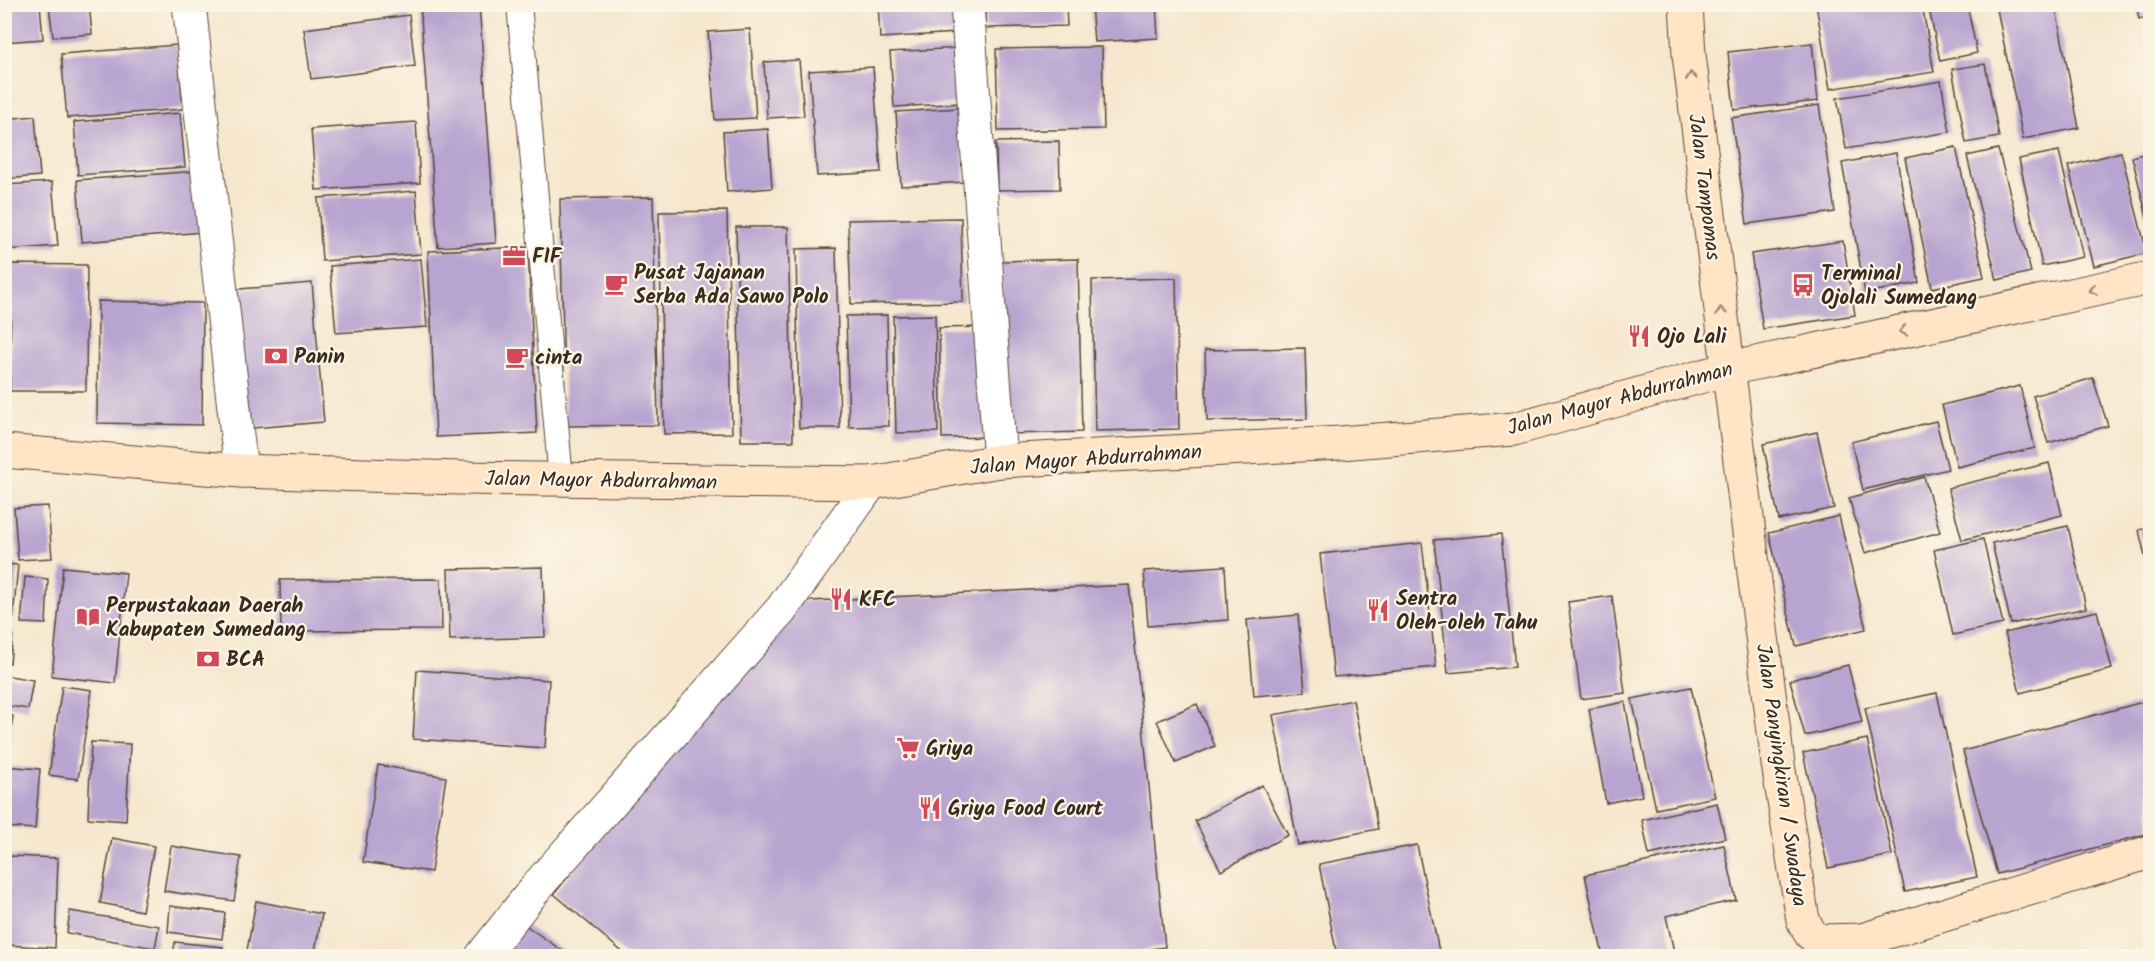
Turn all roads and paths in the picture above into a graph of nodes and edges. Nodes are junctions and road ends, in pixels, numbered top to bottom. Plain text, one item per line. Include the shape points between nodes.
1 (189, 4) edge
2 (519, 4) edge
3 (967, 4) edge
4 (1686, 4) edge
5 (2151, 278) edge
6 (1728, 369) junction
7 (4, 451) edge
8 (1000, 461) junction
9 (241, 471) junction
10 (561, 480) junction
11 (871, 483) junction
12 (2151, 852) edge
13 (1857, 948) edge
14 (482, 957) edge

1 - 9 street
2 - 10 lane
3 - 8 street
6 -> 4 main road, Jalan Tampomas
5 -> 6 main road, Jalan Mayor Abdurrahman
6 - 8 main road, Jalan Mayor Abdurrahman via 1514,429 1340,443
6 - 13 main road, Jalan Panyingkiran / Swadaya via 1778,764 1803,920 1819,941
7 - 9 main road, Jalan Mayor Abdurrahman
8 - 11 main road, Jalan Mayor Abdurrahman
9 - 10 main road, Jalan Mayor Abdurrahman
10 - 11 main road, Jalan Mayor Abdurrahman
11 - 14 street via 781,610 539,884
12 - 13 main road, Jalan Panyingkiran / Swadaya

